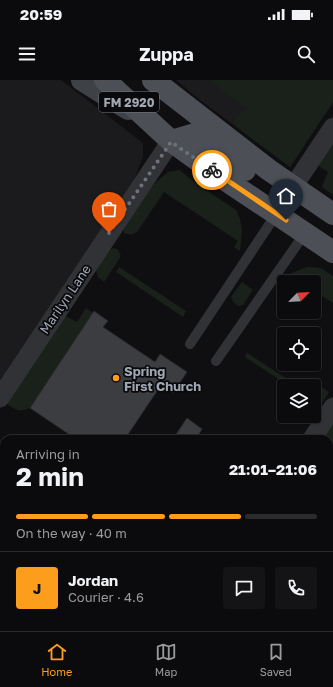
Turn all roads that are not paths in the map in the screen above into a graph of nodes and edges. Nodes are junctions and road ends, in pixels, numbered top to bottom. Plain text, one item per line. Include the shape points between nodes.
1 (82, 80) edge
2 (105, 80) edge
3 (153, 80) edge
4 (152, 123) junction
5 (333, 127) edge
6 (171, 142) junction
7 (269, 170) junction
8 (293, 187) junction
9 (277, 213) junction
10 (333, 214) edge
11 (305, 233) junction
12 (333, 252) edge
13 (190, 344) dead end
14 (216, 361) dead end
15 (0, 398) edge
16 (333, 407) edge
17 (315, 435) edge

1 - 4 main road
2 - 4 main road, FM 2920
3 - 7 main road, FM 2920
4 - 6 main road, FM 2920
5 - 8 street
6 - 7 main road via 195,134 245,170
6 - 9 main road, FM 2920
6 - 15 street, Marilyn Lane
7 - 8 main road, FM 2920
8 - 10 main road, FM 2920
9 - 11 main road, FM 2920
9 - 13 lane
11 - 12 main road, FM 2920
11 - 14 lane
16 - 17 street

